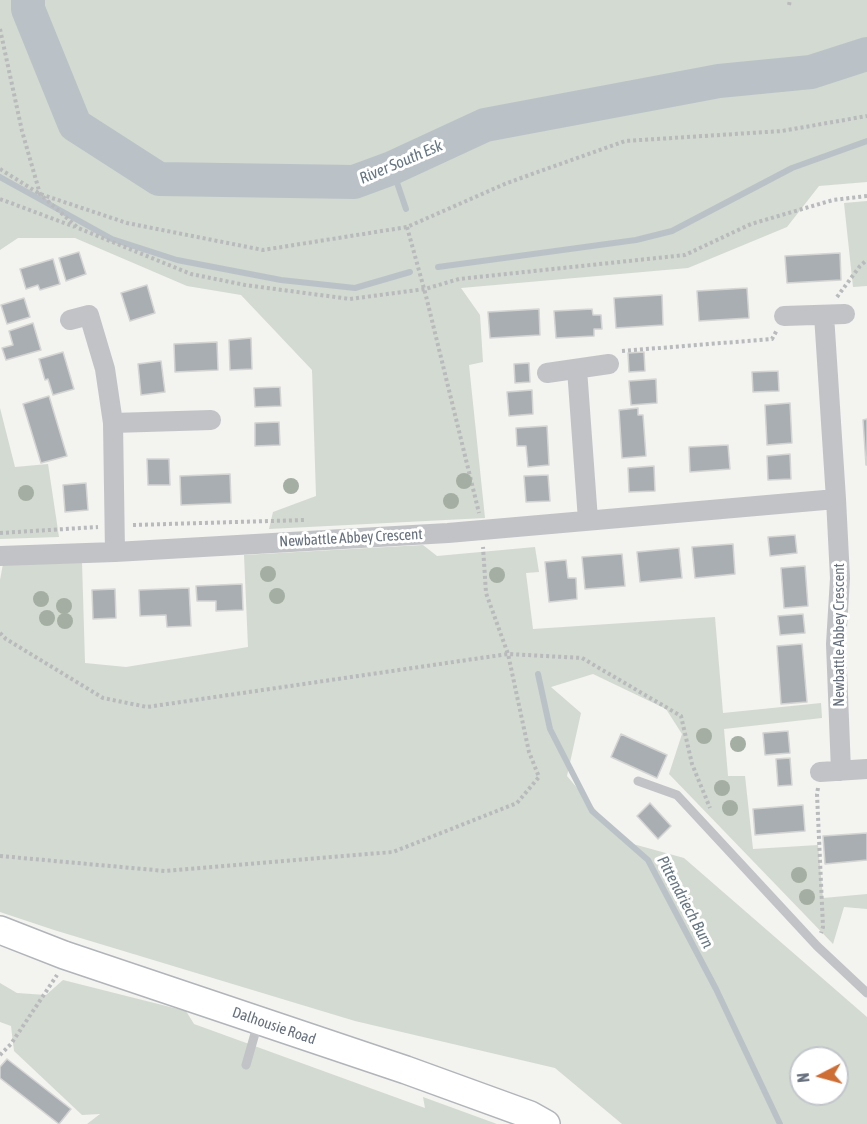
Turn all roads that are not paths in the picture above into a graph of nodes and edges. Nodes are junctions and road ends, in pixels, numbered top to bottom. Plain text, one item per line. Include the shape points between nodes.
1 (845, 314) dead end
2 (824, 315) junction
3 (784, 316) road end
4 (70, 320) dead end
5 (609, 364) road end
6 (577, 369) junction
7 (547, 373) dead end
8 (211, 420) dead end
9 (113, 423) junction
10 (836, 499) junction
11 (588, 520) junction
12 (115, 552) junction
13 (0, 556) edge
14 (867, 769) edge
15 (841, 771) junction
16 (820, 772) road end
17 (638, 782) dead end
18 (0, 930) edge
19 (867, 993) edge
20 (259, 1020) junction
21 (246, 1065) dead end
22 (546, 1124) edge

1 - 2 street
2 - 3 street
2 - 10 street, Newbattle Abbey Crescent
4 - 9 street via 89,315 105,369
5 - 6 street
6 - 7 street
6 - 11 street
8 - 9 street
9 - 12 street
10 - 11 street, Newbattle Abbey Crescent
10 - 15 street, Newbattle Abbey Crescent
11 - 12 street, Newbattle Abbey Crescent via 483,518
12 - 13 street, Newbattle Abbey Crescent
14 - 15 street
15 - 16 street
17 - 19 lane via 677,795 817,946
18 - 20 main road, Dalhousie Road
20 - 21 lane
20 - 22 main road, Dalhousie Road via 406,1070

